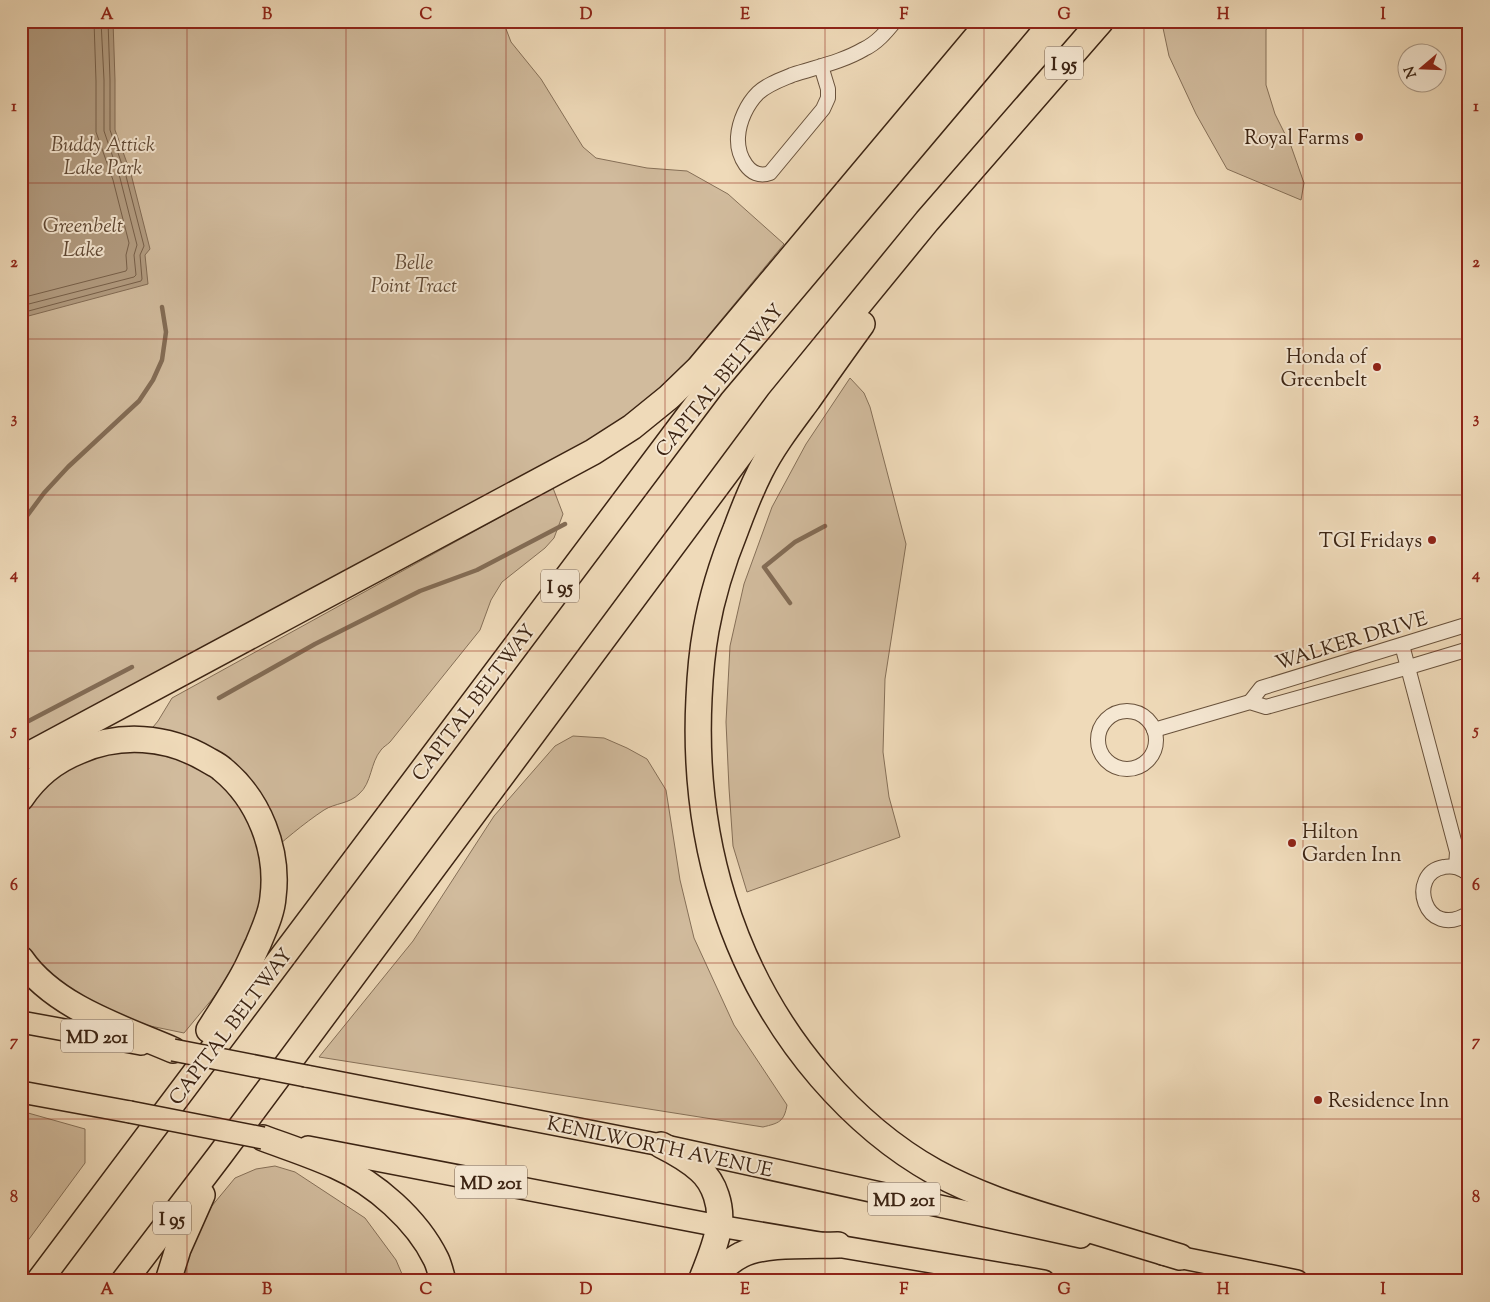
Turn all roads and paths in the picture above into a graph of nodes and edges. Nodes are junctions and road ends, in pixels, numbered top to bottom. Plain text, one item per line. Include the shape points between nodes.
1 (895, 21) edge
2 (990, 21) edge
3 (1019, 21) edge
4 (1100, 21) edge
5 (821, 66) junction
6 (1027, 105) junction
7 (1469, 624) edge
8 (1402, 645) junction
9 (1469, 649) edge
10 (1409, 667) junction
11 (1250, 702) junction
12 (1154, 730) junction
13 (21, 759) edge
14 (21, 798) edge
15 (1462, 870) edge
16 (1469, 913) edge
17 (21, 959) edge
18 (21, 1022) edge
19 (174, 1050) junction
20 (21, 1092) edge
21 (264, 1138) junction
22 (661, 1145) junction
23 (220, 1155) junction
24 (124, 1168) junction
25 (719, 1226) junction
26 (838, 1245) junction
27 (1180, 1257) junction
28 (39, 1281) edge
29 (124, 1281) edge
30 (168, 1281) edge
31 (443, 1281) edge
32 (701, 1281) edge
33 (711, 1281) edge
34 (1044, 1281) edge
35 (1297, 1281) edge

1 - 5 street via 866,49
2 - 13 highway via 699,368 632,427 536,483
3 - 24 highway, CAPITAL BELTWAY / I 95 via 711,386
4 - 6 highway, I 95
5 - 5 street via 769,84 751,101 740,124 738,137 742,157 751,170 766,175 770,173 823,109 828,89
6 - 23 highway, I 95 via 779,402
6 - 27 highway via 872,310 784,432 761,471 720,573 706,630 698,731 704,820 728,916 764,996 810,1064 868,1124 933,1171 970,1190
7 - 8 street, WALKER DRIVE
8 - 10 street
8 - 11 street, WALKER DRIVE via 1261,688
9 - 10 street, WALKER DRIVE
10 - 11 street, WALKER DRIVE via 1266,707
10 - 15 street
11 - 12 street, WALKER DRIVE
12 - 12 street via 1141,715 1119,712 1100,728 1100,750 1104,758 1118,768 1137,767 1152,755 1156,742
14 - 24 highway via 46,770 68,755 90,746 142,738 167,742 222,768 241,787 259,814 268,841 275,869 273,899 266,925 244,973
15 - 16 street via 1452,866 1441,867 1430,874 1423,890 1424,902 1429,911 1443,920 1459,919
17 - 19 highway via 51,990 81,1010
18 - 19 main road, KENILWORTH AVENUE / MD 201
19 - 22 main road, KENILWORTH AVENUE / MD 201, bridge
20 - 21 main road, MD 201, bridge
21 - 25 main road, MD 201
21 - 31 highway via 337,1166 372,1186 422,1236 437,1260
22 - 25 highway via 702,1171 719,1205
22 - 27 main road, KENILWORTH AVENUE / MD 201 via 1028,1227
23 - 29 highway, I 95
23 - 30 highway via 178,1249
24 - 28 highway, CAPITAL BELTWAY / I 95
25 - 26 main road, MD 201
25 - 32 highway
26 - 33 highway via 754,1250 728,1264
26 - 34 main road, MD 201
27 - 35 main road, KENILWORTH AVENUE / MD 201

